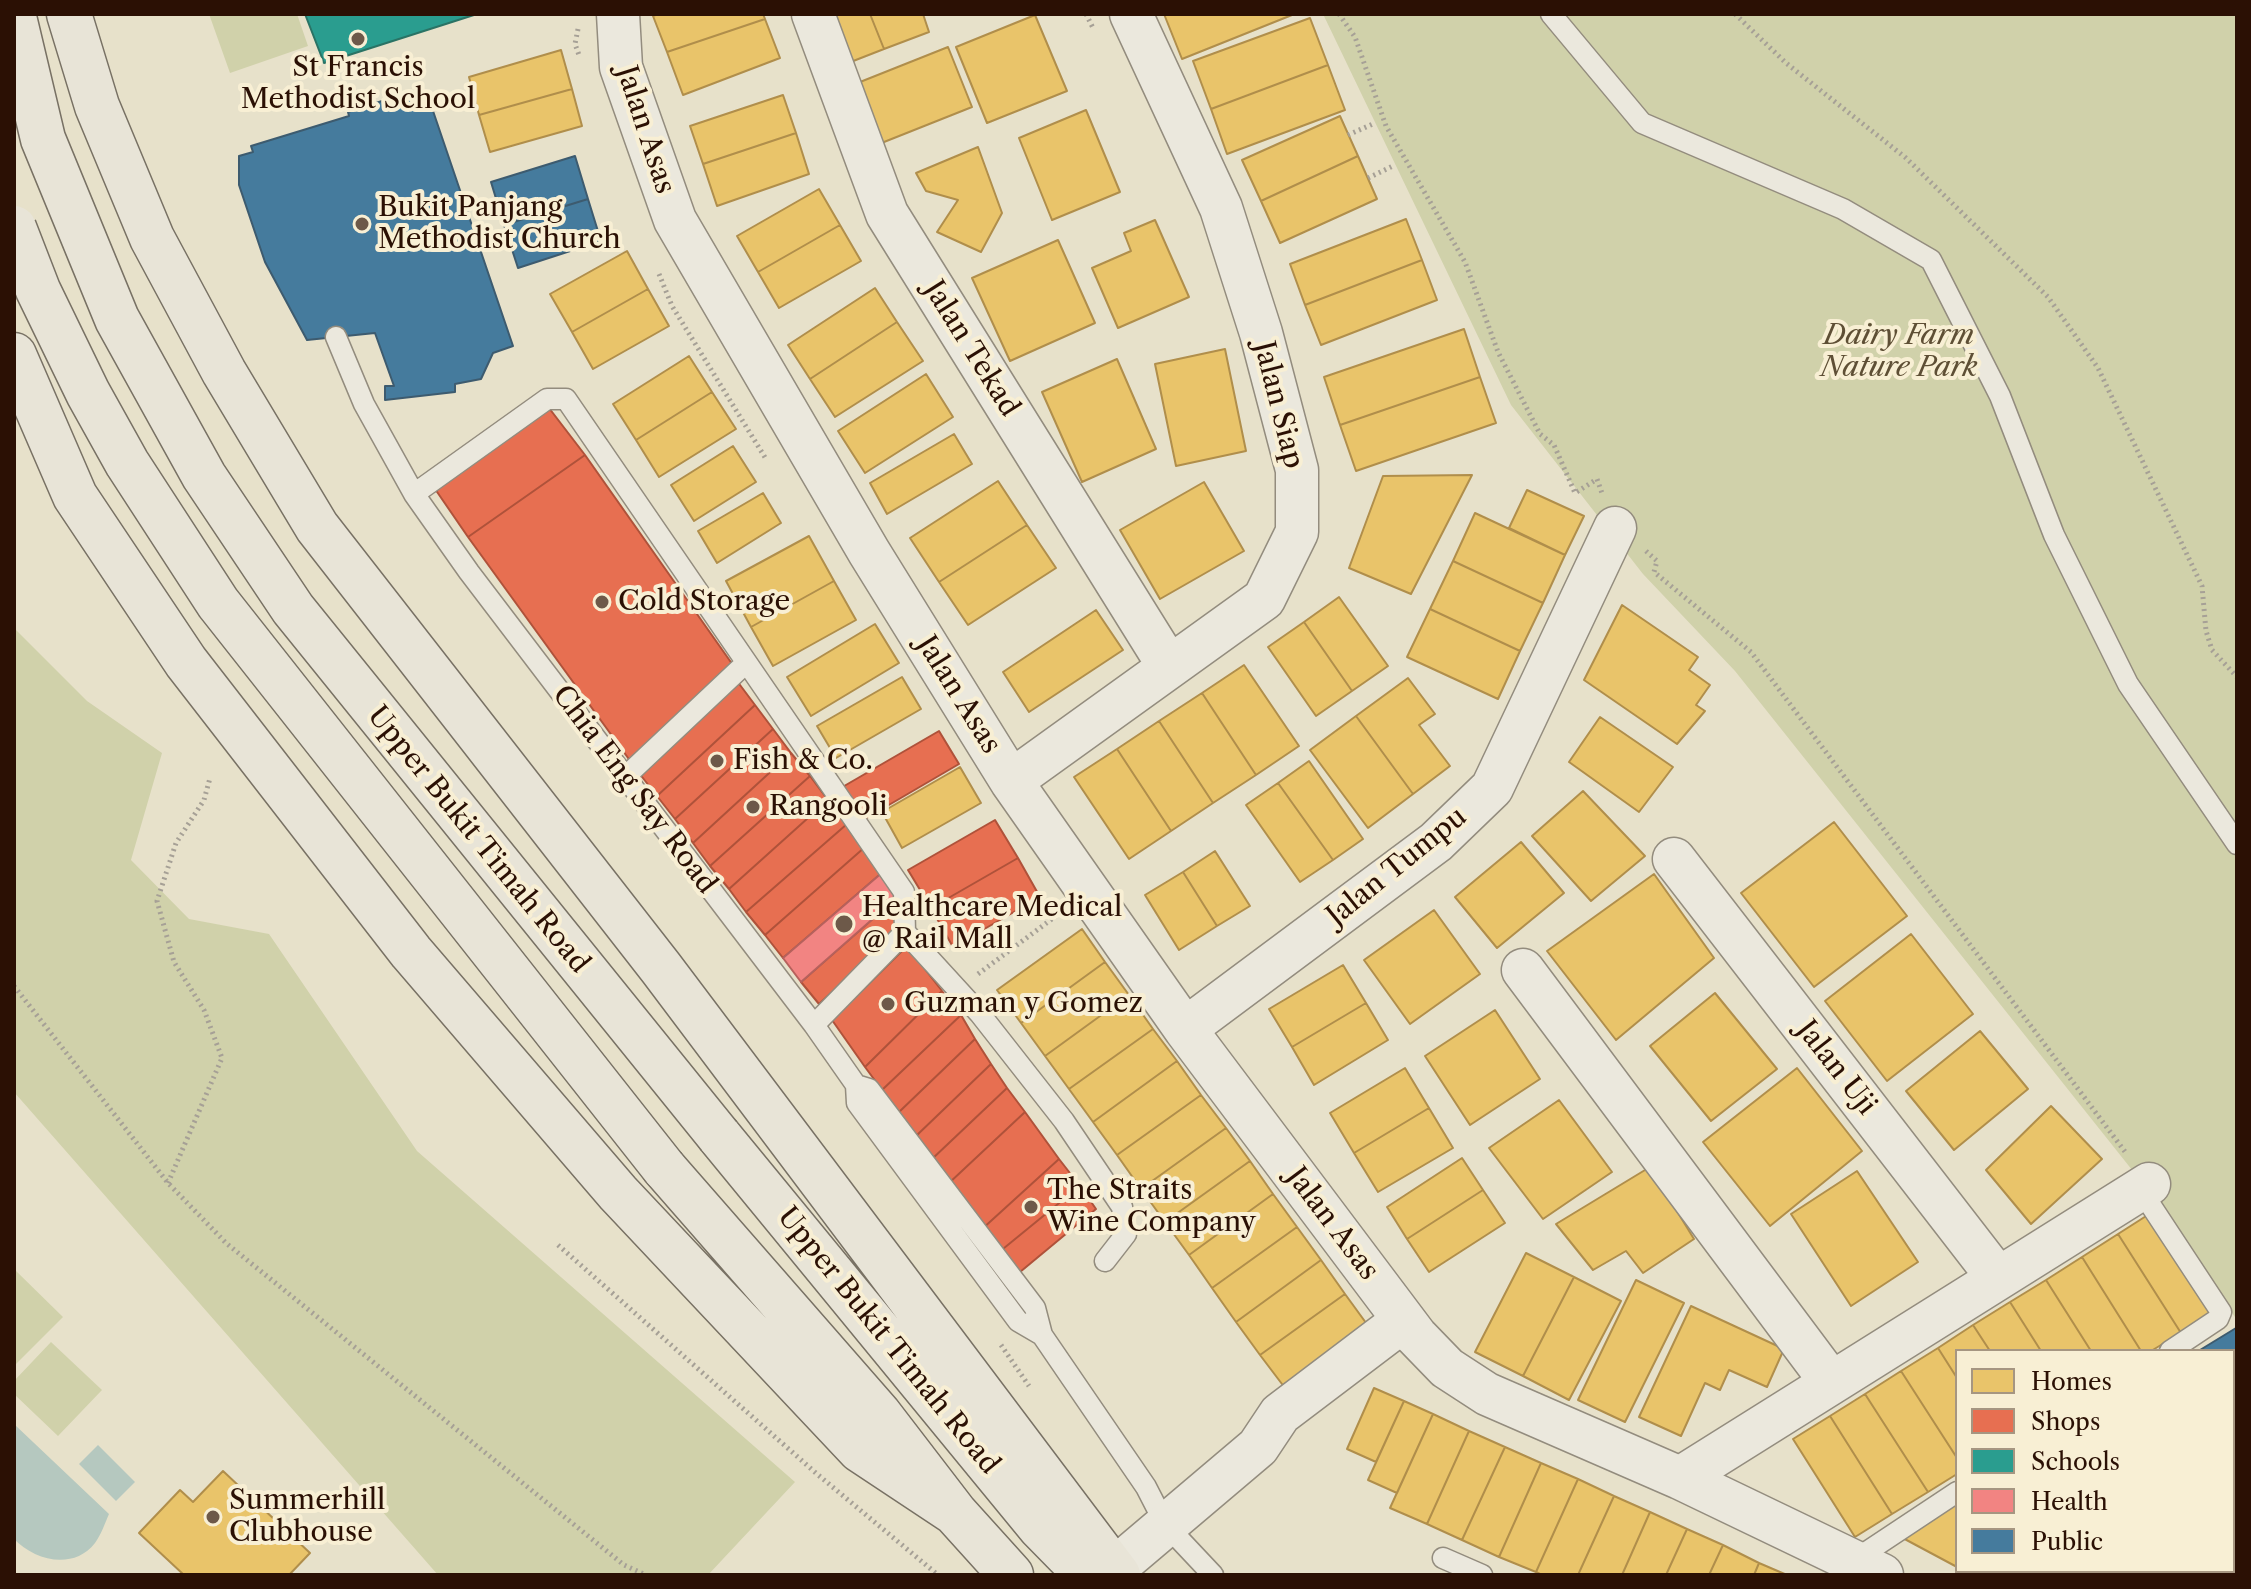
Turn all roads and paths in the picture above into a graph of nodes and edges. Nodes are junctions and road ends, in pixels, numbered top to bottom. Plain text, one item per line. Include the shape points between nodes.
1 (69, 14) edge
2 (618, 14) edge
3 (813, 14) edge
4 (1086, 14) edge
5 (1131, 14) edge
6 (1339, 14) edge
7 (1551, 14) edge
8 (1735, 14) edge
9 (14, 17) edge
10 (1100, 42) dead end
11 (1375, 123) dead end
12 (1348, 135) dead end
13 (1395, 165) dead end
14 (1368, 178) dead end
15 (14, 228) edge
16 (336, 337) dead end
17 (14, 355) edge
18 (414, 494) junction
19 (1626, 535) junction
20 (746, 663) junction
21 (1168, 665) junction
22 (2237, 677) edge
23 (210, 778) dead end
24 (624, 778) junction
25 (1011, 781) junction
26 (2237, 844) edge
27 (1674, 859) dead end
28 (1055, 917) dead end
29 (905, 932) junction
30 (1523, 970) dead end
31 (14, 986) edge
32 (958, 988) junction
33 (814, 1025) junction
34 (1185, 1029) junction
35 (168, 1183) junction
36 (2144, 1186) junction
37 (558, 1245) dead end
38 (1105, 1261) dead end
39 (1998, 1278) junction
40 (1410, 1328) junction
41 (2173, 1349) edge
42 (1831, 1382) junction
43 (1680, 1478) junction
44 (1955, 1494) edge
45 (955, 1513) junction
46 (1165, 1524) junction
47 (1443, 1558) dead end
48 (1868, 1568) edge
49 (1106, 1573) edge
50 (646, 1575) edge
51 (938, 1575) edge
52 (1011, 1575) edge
53 (1213, 1575) edge
54 (1482, 1575) edge

1 - 49 highway via 97,106 152,238 317,527 661,968
2 - 25 street, Jalan Asas via 621,67 675,220 861,539
3 - 21 street, Jalan Tekad via 887,214
4 - 10 path
5 - 21 street, Jalan Siap via 1221,208 1297,470 1297,532 1264,599
6 - 19 path via 1355,37 1395,143 1465,262 1498,352 1540,434 1554,445 1575,493 1597,479
7 - 26 lane via 1642,123 1843,209 1931,260 2000,396 2054,535 2128,684
8 - 22 path via 1786,63 1906,158 2048,297 2098,368 2202,586 2212,650
9 - 49 highway, Upper Bukit Timah Road, bridge via 43,139 117,319 204,476 293,609 1040,1527
11 - 12 path
13 - 14 path
15 - 45 highway, Upper Bukit Timah Road, bridge via 88,393 218,603 664,1168 879,1414
16 - 18 lane, Chia Eng Say Road via 364,404
17 - 45 highway via 75,496 213,699 411,952 599,1172 860,1450
18 - 20 lane via 547,399 566,399
18 - 24 lane, Chia Eng Say Road
19 - 34 street, Jalan Tumpu via 1492,788 1436,842
19 - 36 path via 1657,561 1654,572 1751,652
20 - 24 lane
20 - 29 lane via 904,892
21 - 25 street, Jalan Siap
23 - 35 path via 204,800 176,843 157,901 174,962 204,1010 222,1058
24 - 33 lane, Chia Eng Say Road
25 - 34 street, Jalan Asas
27 - 39 street, Jalan Uji
28 - 32 path
29 - 32 lane
29 - 33 lane
30 - 42 street
31 - 35 path
32 - 38 lane via 1064,1121 1122,1207 1126,1234
33 - 46 lane, Chia Eng Say Road via 856,1085 857,1103 1018,1321 1042,1335 1146,1487
34 - 40 street, Jalan Asas
35 - 50 path via 226,1243 624,1565
36 - 39 street
36 - 41 lane via 2221,1312
37 - 51 path
39 - 42 street
40 - 43 street, Jalan Asas via 1447,1368 1487,1394
40 - 46 street via 1280,1414 1258,1447
42 - 43 street
43 - 48 street, Jalan Asas
44 - 48 lane
45 - 52 highway, Upper Bukit Timah Road
46 - 49 street
46 - 53 lane, Chia Eng Say Road
47 - 54 lane

